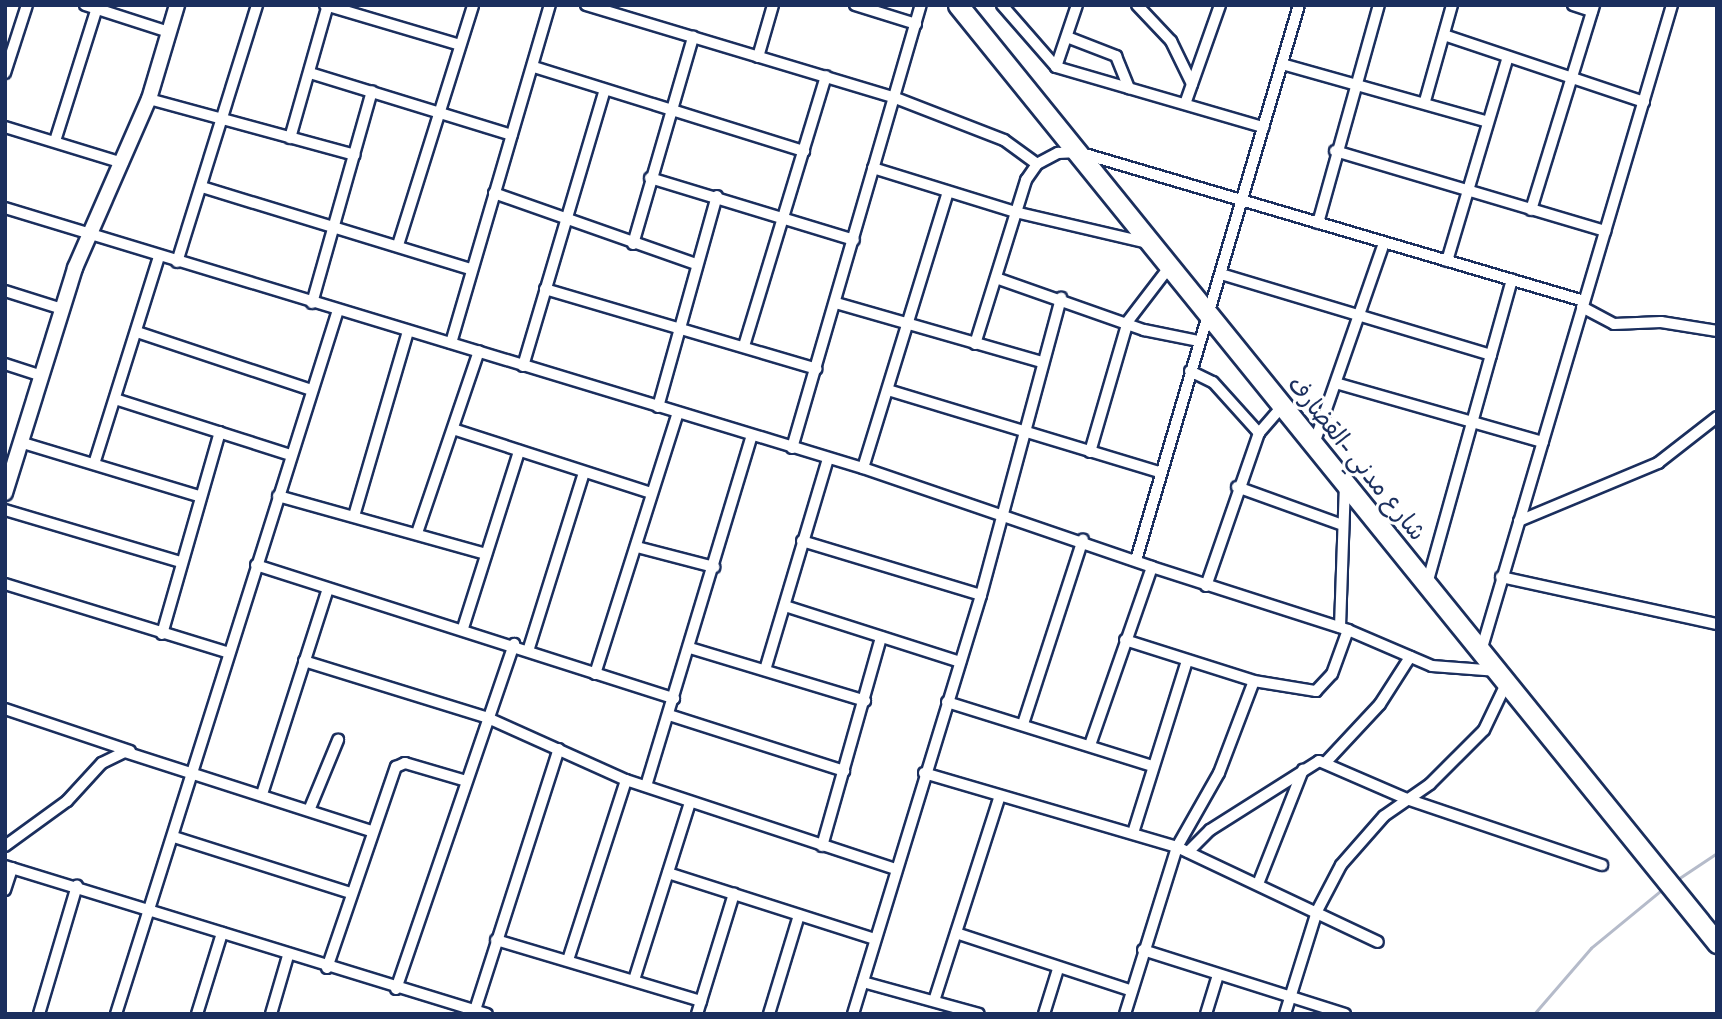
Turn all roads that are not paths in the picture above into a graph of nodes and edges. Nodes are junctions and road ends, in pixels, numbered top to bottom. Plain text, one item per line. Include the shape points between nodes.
1 (26, 5) edge
2 (85, 5) edge
3 (177, 5) edge
4 (257, 5) edge
5 (327, 5) edge
6 (473, 5) edge
7 (550, 5) edge
8 (586, 5) edge
9 (630, 5) edge
10 (773, 5) edge
11 (855, 5) edge
12 (921, 5) edge
13 (958, 5) edge
14 (1077, 5) edge
15 (1137, 5) edge
16 (1220, 5) edge
17 (1299, 5) edge
18 (1379, 5) edge
19 (1452, 5) edge
20 (1573, 5) edge
21 (1672, 5) edge
22 (1003, 6) edge
23 (97, 7) edge
24 (1593, 8) edge
25 (626, 18) junction
26 (916, 24) junction
27 (169, 33) junction
28 (1444, 35) junction
29 (693, 37) junction
30 (1067, 37) junction
31 (460, 45) junction
32 (8, 55) edge
33 (758, 57) junction
34 (1508, 57) junction
35 (1282, 64) junction
36 (1056, 66) junction
37 (534, 67) junction
38 (5, 73) edge
39 (310, 73) junction
40 (826, 76) junction
41 (1574, 78) junction
42 (1192, 84) junction
43 (1355, 84) junction
44 (1129, 88) junction
45 (605, 90) junction
46 (372, 91) junction
47 (893, 97) junction
48 (149, 99) junction
49 (1425, 101) junction
50 (1644, 102) junction
51 (1185, 104) junction
52 (442, 111) junction
53 (668, 111) junction
54 (220, 120) junction
55 (1488, 122) junction
56 (5, 127) edge
57 (1263, 127) junction
58 (512, 135) junction
59 (290, 138) junction
60 (55, 141) junction
61 (803, 151) junction
62 (1335, 151) junction
63 (1078, 152) junction
64 (355, 155) junction
65 (123, 163) junction
66 (1037, 164) junction
67 (873, 168) junction
68 (650, 178) junction
69 (202, 187) junction
70 (1467, 191) junction
71 (948, 192) junction
72 (494, 193) junction
73 (717, 196) junction
74 (1240, 201) junction
75 (5, 208) edge
76 (1531, 210) junction
77 (1015, 212) junction
78 (783, 215) junction
79 (563, 222) junction
80 (1318, 223) junction
81 (335, 225) junction
82 (1605, 231) junction
83 (90, 234) junction
84 (854, 240) junction
85 (1150, 243) junction
86 (1384, 243) junction
87 (633, 244) junction
88 (398, 245) junction
89 (159, 256) junction
90 (1447, 261) junction
91 (177, 262) junction
92 (696, 264) junction
93 (1170, 266) junction
94 (470, 269) junction
95 (1220, 274) junction
96 (996, 278) junction
97 (1512, 280) junction
98 (545, 289) junction
99 (5, 291) edge
100 (1061, 298) junction
101 (312, 303) junction
102 (836, 303) junction
103 (1583, 304) junction
104 (62, 309) junction
105 (338, 310) junction
106 (1359, 314) junction
107 (1209, 315) junction
108 (1128, 321) junction
109 (908, 325) junction
110 (680, 328) junction
111 (408, 331) junction
112 (1717, 331) edge
113 (137, 332) junction
114 (1198, 341) junction
115 (451, 343) junction
116 (975, 344) junction
117 (744, 346) junction
118 (479, 351) junction
119 (1491, 355) junction
120 (1042, 362) junction
121 (5, 364) edge
122 (523, 366) junction
123 (816, 369) junction
124 (1190, 371) junction
125 (43, 376) junction
126 (1339, 384) junction
127 (311, 390) junction
128 (891, 391) junction
129 (115, 399) junction
130 (1283, 405) junction
131 (658, 407) junction
132 (678, 413) junction
133 (1717, 417) edge
134 (1472, 422) junction
135 (456, 430) junction
136 (1023, 431) junction
137 (220, 432) junction
138 (1259, 433) junction
139 (752, 436) junction
140 (1543, 442) junction
141 (23, 443) junction
142 (1314, 444) junction
143 (792, 448) junction
144 (519, 451) junction
145 (1090, 452) junction
146 (291, 455) junction
147 (828, 459) junction
148 (94, 464) junction
149 (863, 468) junction
150 (1160, 472) junction
151 (584, 473) junction
152 (1345, 484) junction
153 (1237, 487) junction
154 (5, 493) edge
155 (651, 493) junction
156 (198, 496) junction
157 (278, 496) junction
158 (5, 510) edge
159 (999, 514) junction
160 (354, 516) junction
161 (1519, 521) junction
162 (1340, 524) junction
163 (417, 533) junction
164 (1083, 539) junction
165 (802, 541) junction
166 (637, 547) junction
167 (486, 554) junction
168 (1136, 560) junction
169 (181, 562) junction
170 (256, 565) junction
171 (713, 567) junction
172 (1152, 567) junction
173 (1502, 578) junction
174 (5, 584) edge
175 (1427, 584) junction
176 (1206, 586) junction
177 (328, 589) junction
178 (981, 595) junction
179 (785, 606) junction
180 (1717, 624) edge
181 (463, 628) junction
182 (1344, 629) junction
183 (162, 634) junction
184 (881, 637) junction
185 (1125, 640) junction
186 (514, 644) junction
187 (529, 648) junction
188 (690, 648) junction
189 (1481, 651) junction
190 (229, 653) junction
191 (1410, 657) junction
192 (304, 661) junction
193 (1187, 661) junction
194 (960, 662) junction
195 (765, 670) junction
196 (595, 674) junction
197 (1502, 677) junction
198 (1254, 681) junction
199 (674, 698) junction
200 (865, 701) junction
201 (947, 702) junction
202 (5, 709) edge
203 (669, 715) junction
204 (488, 718) junction
205 (1023, 724) junction
206 (338, 740) dead end
207 (1090, 745) junction
208 (559, 750) junction
209 (133, 752) junction
210 (1325, 762) junction
211 (1152, 766) junction
212 (1304, 767) junction
213 (195, 770) junction
214 (844, 771) junction
215 (924, 773) junction
216 (626, 779) junction
217 (466, 781) junction
218 (646, 786) junction
219 (263, 791) junction
220 (1000, 796) junction
221 (1407, 799) junction
222 (690, 802) junction
223 (310, 808) junction
224 (371, 831) junction
225 (1133, 833) junction
226 (174, 837) junction
227 (5, 846) edge
228 (822, 846) junction
229 (1177, 847) junction
230 (1188, 852) junction
231 (1602, 865) dead end
232 (9, 867) edge
233 (895, 869) junction
234 (668, 873) junction
235 (1258, 884) junction
236 (77, 886) junction
237 (5, 890) edge
238 (351, 893) junction
239 (734, 894) junction
240 (151, 909) junction
241 (1317, 911) junction
242 (799, 915) junction
243 (222, 933) junction
244 (956, 933) junction
245 (875, 939) junction
246 (496, 940) junction
247 (1378, 942) dead end
248 (1716, 942) edge
249 (1143, 950) junction
250 (288, 956) junction
251 (568, 960) junction
252 (327, 968) junction
253 (1058, 969) junction
254 (1218, 975) junction
255 (634, 981) junction
256 (863, 982) junction
257 (396, 989) junction
258 (1132, 991) junction
259 (1290, 998) junction
260 (701, 1001) junction
261 (934, 1001) junction
262 (475, 1010) junction
263 (39, 1014) edge
264 (116, 1014) edge
265 (197, 1014) edge
266 (271, 1014) edge
267 (487, 1014) edge
268 (697, 1014) edge
269 (769, 1014) edge
270 (853, 1014) edge
271 (979, 1014) edge
272 (1044, 1014) edge
273 (1125, 1014) edge
274 (1206, 1014) edge
275 (1285, 1014) edge
276 (1345, 1014) edge

1 - 32 street
2 - 23 street
3 - 27 street
4 - 54 street
5 - 31 street
5 - 39 street
6 - 31 street
7 - 37 street
8 - 25 street
9 - 25 street
10 - 33 street
11 - 26 street
12 - 26 street
13 - 63 highway, شارع مدني -القضارف
14 - 30 street
15 - 42 street via 1171,41
16 - 42 street
17 - 35 street
18 - 43 street
19 - 28 street
20 - 24 street
21 - 50 street
22 - 36 street
23 - 27 street
23 - 60 street
24 - 41 street
25 - 29 street
26 - 47 street
27 - 48 street
28 - 34 street
28 - 49 street
29 - 33 street
29 - 53 street
30 - 36 street
30 - 44 street via 1116,56
31 - 52 street
32 - 38 street
33 - 40 street
34 - 41 street
34 - 55 street
35 - 43 street
35 - 57 street
36 - 44 street
37 - 45 street
37 - 58 street
39 - 46 street
39 - 59 street
40 - 47 street
40 - 61 street
41 - 50 street
41 - 76 street
42 - 51 street
43 - 49 street
43 - 62 street
44 - 51 street
45 - 53 street
45 - 79 street
46 - 52 street
46 - 64 street
47 - 66 street via 1004,140
47 - 67 street
48 - 54 street
48 - 65 street
49 - 55 street
50 - 82 street
51 - 57 street
52 - 58 street
52 - 88 street
53 - 61 street
53 - 68 street
54 - 59 street
54 - 69 street
55 - 70 street
56 - 60 street
57 - 74 street
58 - 72 street
59 - 64 street
60 - 65 street
61 - 78 street
62 - 70 street
62 - 80 street
63 - 66 street via 1058,153
63 - 74 street
63 - 85 highway, شارع مدني -القضارف
64 - 81 street
65 - 83 street
66 - 77 street
67 - 71 street
67 - 84 street
68 - 73 street
68 - 87 street
69 - 81 street
69 - 91 street
70 - 76 street
70 - 90 street
71 - 77 street
71 - 109 street
72 - 79 street
72 - 94 street
73 - 78 street
73 - 92 street
74 - 80 street
74 - 95 street
75 - 83 street
76 - 82 street
77 - 85 street
77 - 96 street
78 - 84 street
78 - 117 street
79 - 87 street
79 - 98 street
80 - 86 street
81 - 88 street
81 - 101 street
82 - 103 street
83 - 89 street
83 - 104 street
84 - 102 street
85 - 93 highway, شارع مدني -القضارف
86 - 90 street
86 - 106 street
87 - 92 street
88 - 94 street
89 - 91 street
89 - 113 street
90 - 97 street
91 - 101 street
92 - 110 street
93 - 107 highway, شارع مدني -القضارف
93 - 108 street
94 - 115 street
95 - 106 street
95 - 107 street
96 - 100 street
96 - 116 street
97 - 103 street
97 - 119 street
98 - 110 street
98 - 122 street
99 - 104 street
100 - 108 street
100 - 120 street
101 - 105 street
102 - 109 street
102 - 123 street
103 - 112 street via 1614,324 1661,322
103 - 140 street
104 - 125 street
105 - 111 street
105 - 127 street
106 - 119 street
106 - 126 street
107 - 114 street
107 - 130 highway, شارع مدني -القضارف
108 - 114 street
108 - 145 street
109 - 116 street
109 - 128 street
110 - 117 street
110 - 131 street
111 - 115 street
111 - 160 street
113 - 127 street
113 - 129 street
114 - 124 street
115 - 118 street
116 - 120 street
117 - 123 street
118 - 122 street
118 - 135 street
119 - 134 street
120 - 136 street
121 - 125 street
122 - 131 street
123 - 143 street
124 - 138 street via 1213,382
124 - 150 street
125 - 141 street
126 - 134 street
126 - 142 street
127 - 146 street
128 - 136 street
128 - 149 street
129 - 137 street
129 - 148 street
130 - 138 street
130 - 142 highway, شارع مدني -القضارف
131 - 132 street
132 - 139 street
132 - 155 street
133 - 161 street via 1658,463
134 - 140 street
134 - 175 street
135 - 144 street
135 - 163 street
136 - 145 street
136 - 159 street
137 - 146 street
137 - 156 street
138 - 153 street
139 - 143 street
139 - 171 street
140 - 161 street
141 - 148 street
141 - 154 street
142 - 152 highway, شارع مدني -القضارف
143 - 147 street
144 - 151 street
144 - 167 street
145 - 150 street
146 - 157 street
147 - 149 street
147 - 165 street
148 - 156 street
149 - 159 street
150 - 168 street
151 - 155 street
151 - 187 street
152 - 162 street
152 - 175 highway, شارع مدني -القضارف
153 - 162 street
153 - 176 street
155 - 166 street
156 - 169 street
157 - 160 street
157 - 170 street
158 - 169 street
159 - 164 street
159 - 178 street
160 - 163 street
161 - 173 street
162 - 182 street
163 - 167 street
164 - 168 street
164 - 205 street
165 - 178 street
165 - 179 street
166 - 171 street
166 - 196 street
167 - 181 street
168 - 172 street
169 - 183 street
170 - 177 street
170 - 190 street
171 - 188 street
172 - 176 street
172 - 185 street
173 - 180 street
173 - 189 street
174 - 183 street
175 - 189 highway, شارع مدني -القضارف
176 - 182 street
177 - 181 street
177 - 192 street
178 - 194 street
179 - 184 street
179 - 195 street
181 - 186 street
182 - 191 street
182 - 198 street via 1332,674 1316,691
183 - 190 street
184 - 194 street
184 - 200 street
185 - 193 street
185 - 207 street
186 - 187 street
186 - 204 street
187 - 196 street
188 - 195 street
188 - 199 street
189 - 197 highway, شارع مدني -القضارف
190 - 213 street
191 - 197 street via 1450,670
191 - 210 street via 1380,704
192 - 204 street
192 - 219 street
193 - 198 street
193 - 211 street
194 - 201 street
195 - 200 street
196 - 199 street
197 - 221 street via 1484,730
197 - 248 highway, شارع مدني -القضارف
198 - 229 street via 1219,773
199 - 203 street
200 - 214 street
201 - 205 street
201 - 215 street
202 - 209 street
203 - 214 street
203 - 218 street
204 - 208 street
204 - 217 street
205 - 207 street
206 - 223 street
207 - 211 street
208 - 216 street
208 - 246 street
209 - 213 street
209 - 227 street via 102,764 66,801
210 - 212 street
210 - 221 street
211 - 225 street
212 - 230 street
212 - 235 street
213 - 219 street
213 - 226 street
214 - 228 street
215 - 220 street
215 - 233 street
216 - 218 street
216 - 251 street
217 - 224 street via 400,763
217 - 257 street
218 - 222 street
219 - 223 street
220 - 225 street
220 - 244 street
221 - 231 street
221 - 241 street via 1348,857
222 - 228 street
222 - 234 street
223 - 224 street
224 - 238 street
225 - 229 street
226 - 238 street
226 - 240 street
228 - 233 street
229 - 230 street
229 - 249 street
230 - 235 street
232 - 236 street
232 - 237 street
233 - 245 street
234 - 239 street
234 - 255 street
235 - 241 street
236 - 240 street
236 - 263 street
238 - 252 street
239 - 242 street
239 - 260 street
240 - 243 street
240 - 264 street
241 - 247 street
241 - 259 street
242 - 245 street
242 - 269 street
243 - 250 street
243 - 265 street
244 - 253 street
244 - 261 street
245 - 256 street
246 - 251 street
246 - 262 street
249 - 254 street
249 - 258 street
250 - 252 street
250 - 266 street
251 - 255 street
252 - 257 street
253 - 258 street
253 - 272 street
254 - 259 street
254 - 274 street
255 - 260 street
256 - 261 street
256 - 270 street
257 - 262 street
258 - 273 street
259 - 275 street
259 - 276 street
260 - 268 street
261 - 271 street
262 - 267 street

